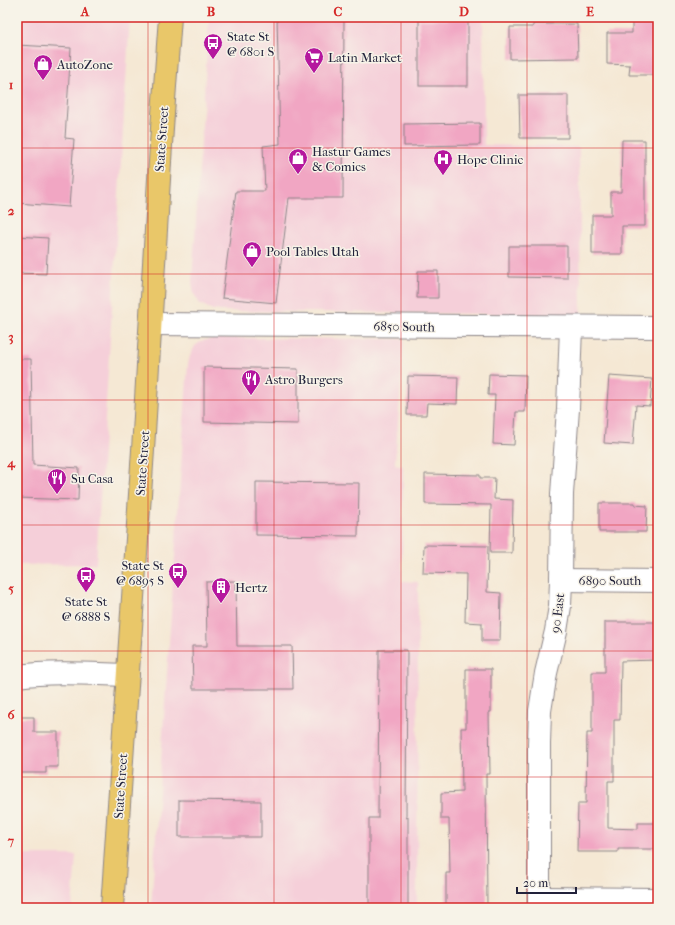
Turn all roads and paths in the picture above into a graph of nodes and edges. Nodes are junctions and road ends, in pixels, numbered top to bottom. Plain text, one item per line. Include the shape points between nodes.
1 (170, 17) edge
2 (151, 324) junction
3 (571, 327) junction
4 (658, 327) edge
5 (561, 580) junction
6 (658, 581) edge
7 (128, 675) junction
8 (17, 676) edge
9 (658, 899) edge
10 (539, 903) edge
11 (112, 908) edge

1 - 2 main road, State Street
2 - 3 street, 6850 South
2 - 7 main road, State Street
3 - 4 street, 6850 South
3 - 5 street, 90 East via 562,494
5 - 6 street, 6890 South
5 - 10 street, 90 East via 556,631 540,711
7 - 8 street via 36,673
7 - 11 main road, State Street
9 - 10 street

